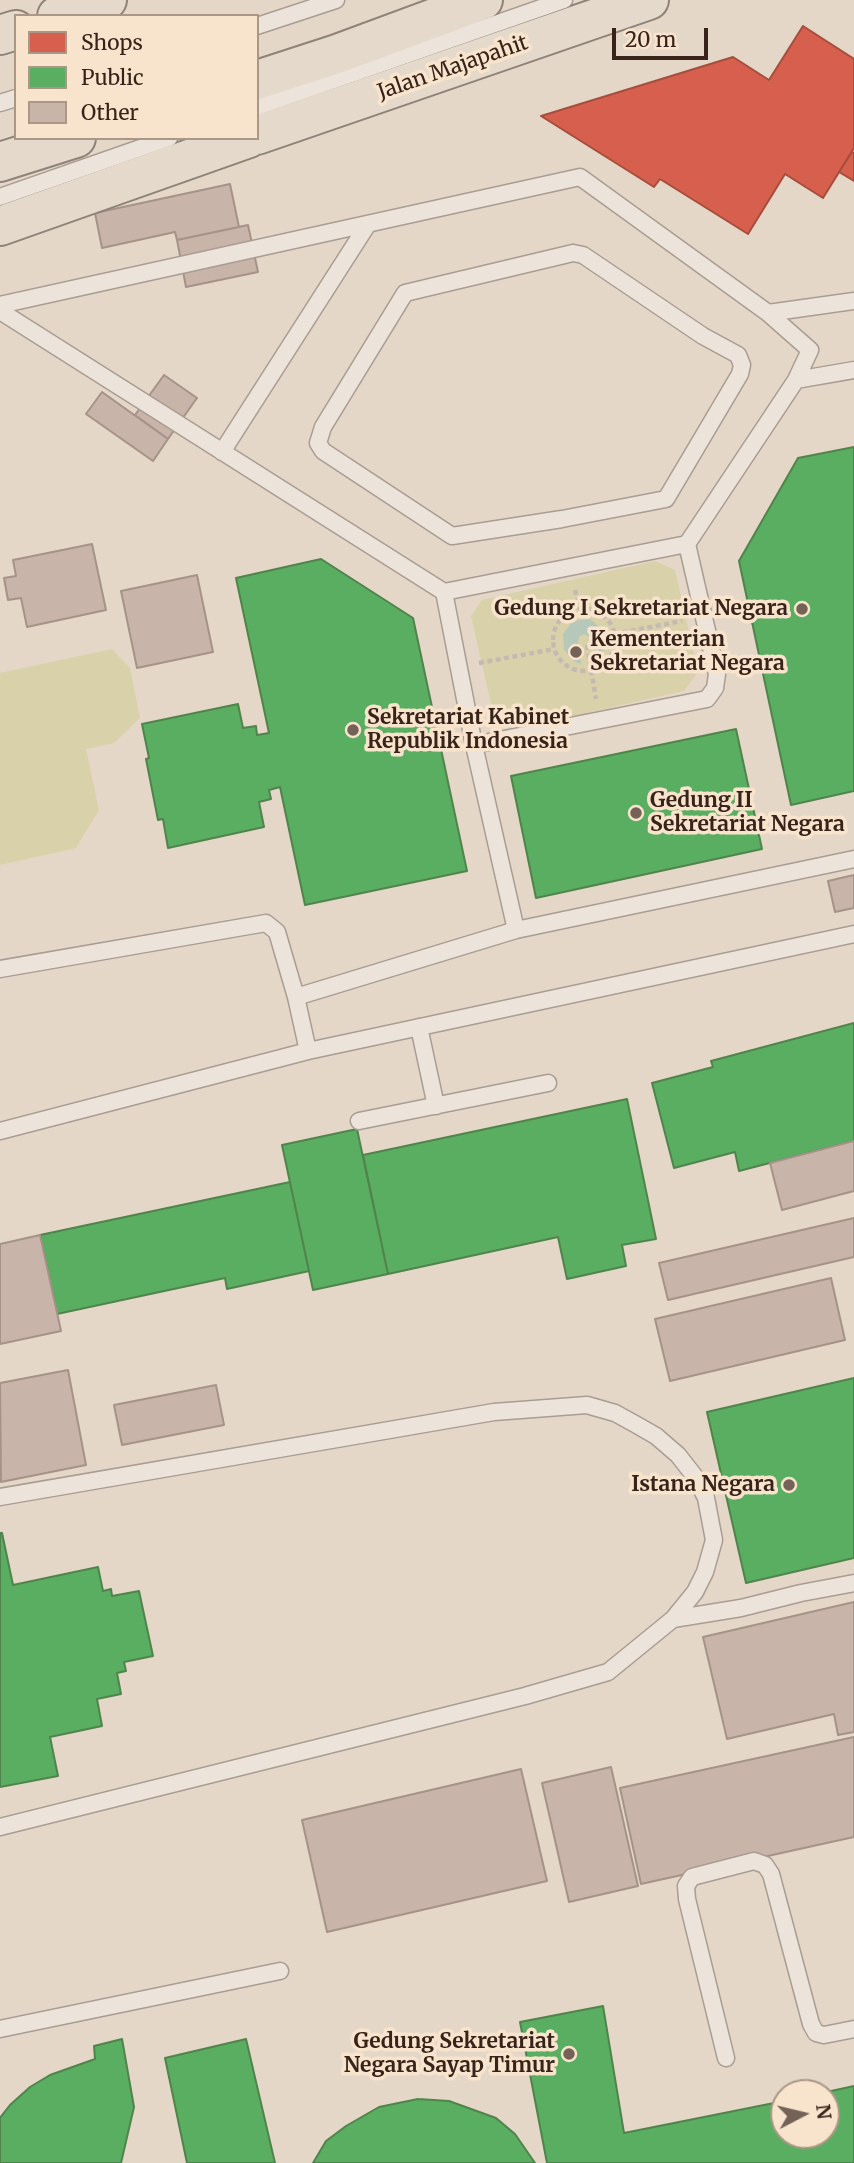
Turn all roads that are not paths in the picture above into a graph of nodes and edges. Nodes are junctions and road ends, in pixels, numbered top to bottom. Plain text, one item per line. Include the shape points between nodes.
1 (107, 0) edge
2 (337, 0) edge
3 (483, 0) edge
4 (564, 0) edge
5 (649, 0) edge
6 (63, 14) edge
7 (259, 25) edge
8 (259, 79) edge
9 (259, 106) edge
10 (259, 134) edge
11 (70, 140) edge
12 (163, 140) edge
13 (243, 140) edge
14 (0, 162) edge
15 (0, 197) edge
16 (368, 223) junction
17 (0, 226) edge
18 (854, 301) edge
19 (0, 304) edge
20 (0, 312) edge
21 (768, 313) junction
22 (854, 370) edge
23 (796, 380) junction
24 (222, 452) junction
25 (631, 504) joint
26 (687, 544) junction
27 (444, 592) junction
28 (474, 745) junction
29 (854, 859) edge
30 (516, 930) junction
31 (854, 934) edge
32 (0, 969) edge
33 (296, 997) junction
34 (419, 1027) junction
35 (308, 1051) junction
36 (548, 1083) dead end
37 (436, 1105) junction
38 (359, 1121) dead end
39 (0, 1131) edge
40 (0, 1497) edge
41 (854, 1583) edge
42 (673, 1619) junction
43 (0, 1827) edge
44 (280, 1971) dead end
45 (0, 2029) edge
46 (854, 2029) edge
47 (726, 2058) dead end

1 - 6 main road
2 - 7 lane
3 - 8 main road
4 - 9 lane
5 - 10 main road, Jalan Majapahit
11 - 14 main road
12 - 15 lane
13 - 17 main road
16 - 19 lane
16 - 21 lane via 580,177
16 - 24 lane
18 - 21 lane
20 - 24 lane
21 - 23 lane via 810,350
22 - 23 lane
23 - 26 lane
24 - 27 lane
25 - 25 lane via 666,499 742,365 738,355 583,255 573,253 405,293 319,437 323,451 452,536
26 - 27 lane
26 - 28 lane via 717,674 707,699
27 - 28 lane
28 - 30 lane
29 - 30 lane
30 - 33 lane
31 - 34 lane
32 - 33 lane via 266,923 277,932
33 - 35 lane
34 - 35 lane
34 - 37 lane
35 - 39 lane
36 - 37 lane
37 - 38 lane
40 - 42 lane via 494,1412 587,1405 615,1413 656,1436 678,1455 706,1498 714,1540 695,1592
41 - 42 lane
42 - 43 lane via 608,1672
44 - 45 lane
46 - 47 lane via 816,2033 771,1874 765,1865 754,1861 692,1877 686,1886

